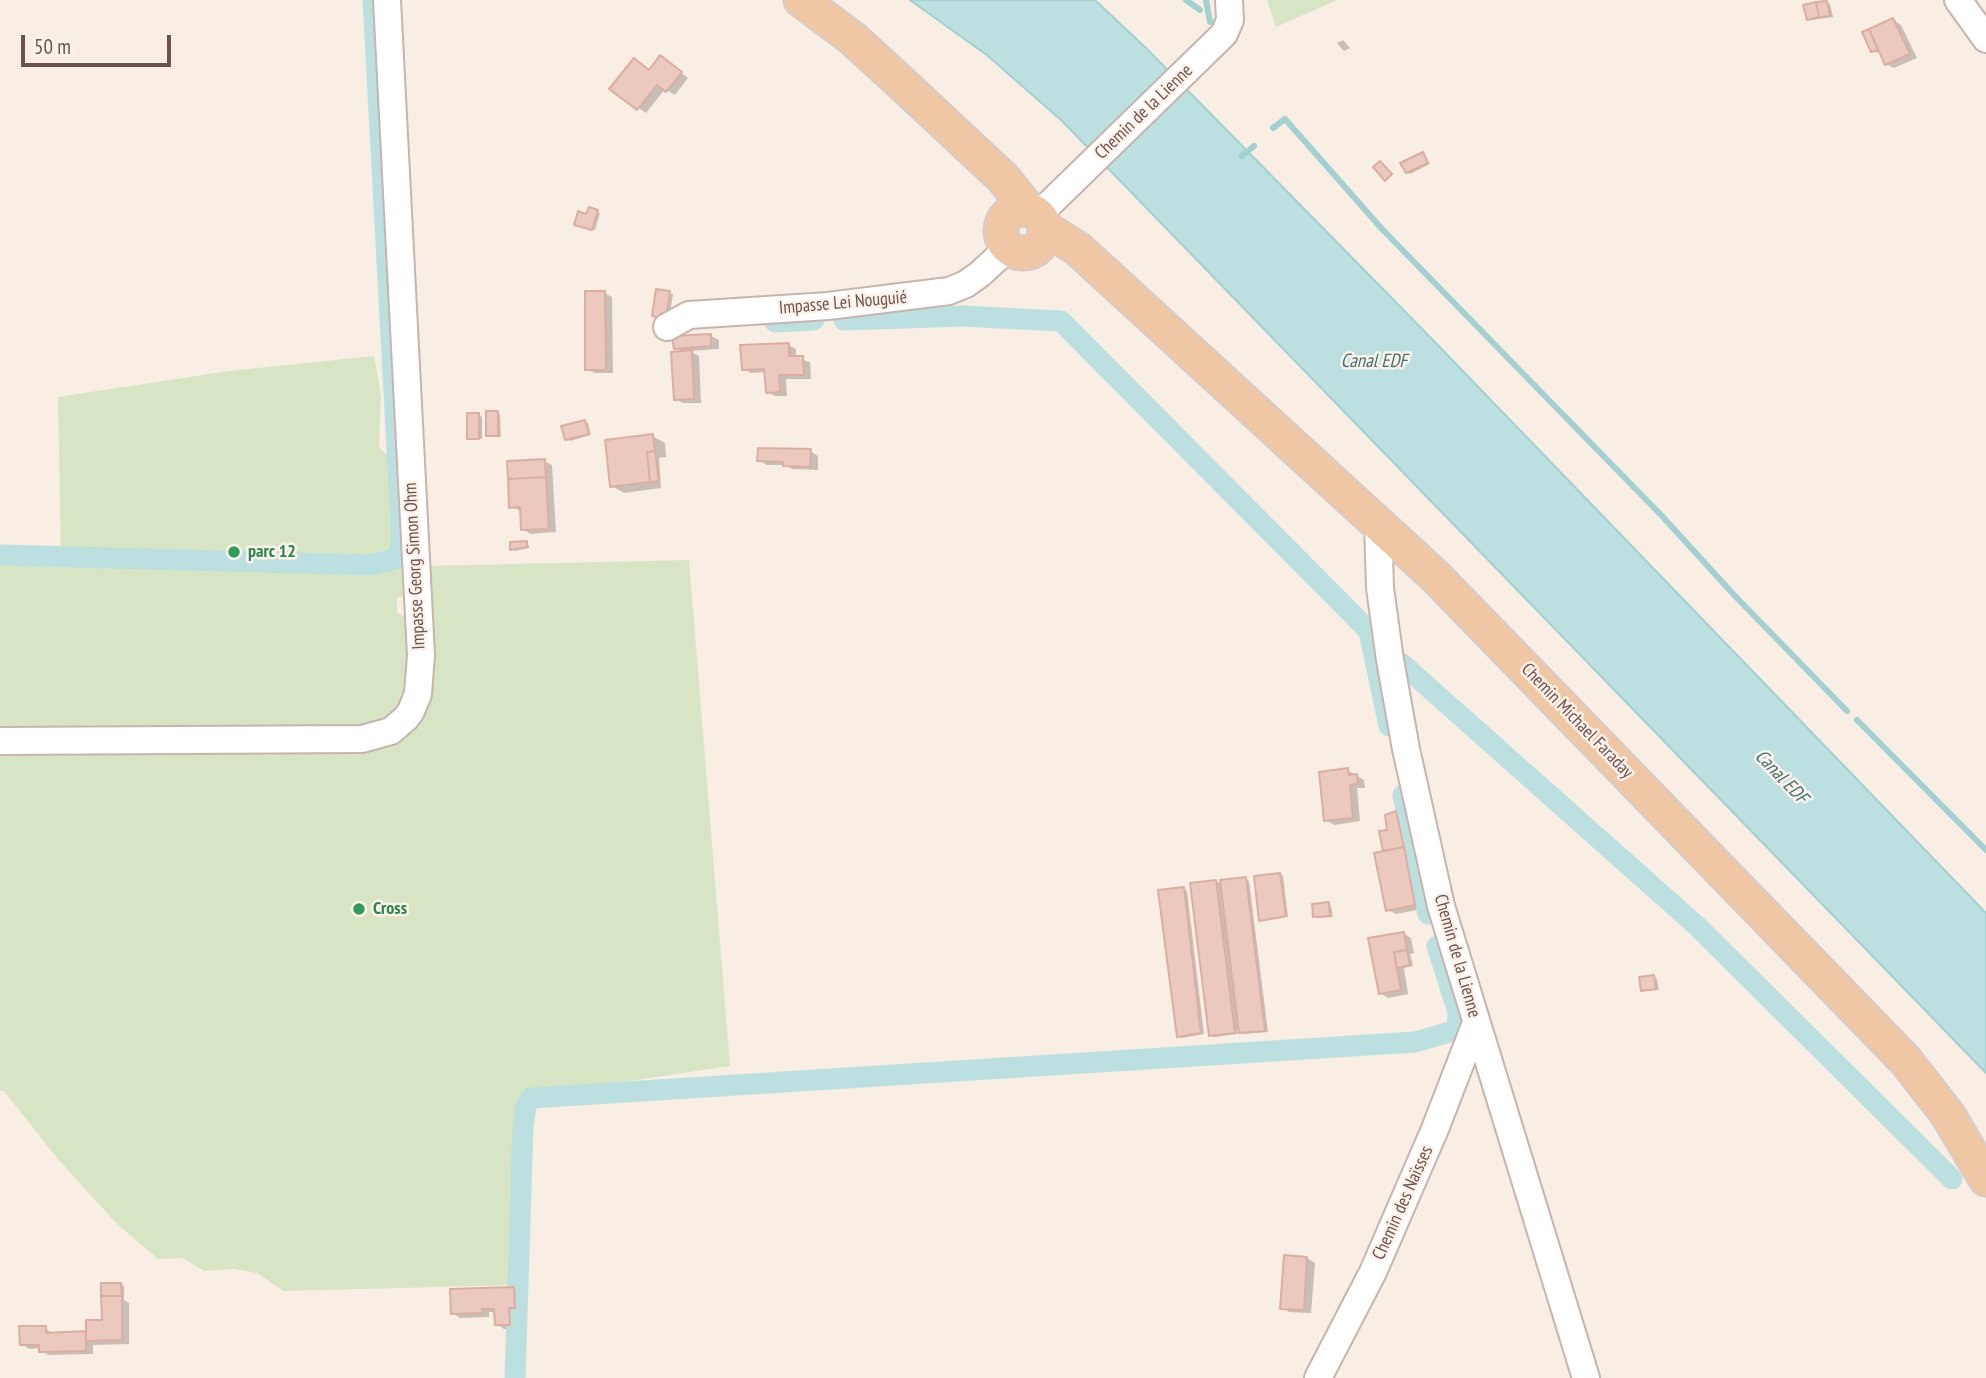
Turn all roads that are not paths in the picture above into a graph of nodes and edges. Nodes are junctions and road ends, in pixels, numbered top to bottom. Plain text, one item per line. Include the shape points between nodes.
1 (387, 0) edge
2 (801, 0) edge
3 (1229, 0) edge
4 (1958, 0) edge
5 (1984, 31) edge
6 (1026, 229) junction
7 (667, 327) dead end
8 (1378, 523) junction
9 (0, 741) edge
10 (1476, 1023) junction
11 (1986, 1179) edge
12 (1318, 1378) edge
13 (1586, 1378) edge

1 - 9 street, Impasse Georg Simon Ohm via 421,655 418,694 411,711 391,731 362,739
2 - 6 main road via 852,38 1003,178
3 - 6 street, Chemin de la Lienne via 1229,25 1217,41
4 - 5 street
6 - 7 street, Impasse Lei Nouguié via 980,274 949,291 828,306 689,315
6 - 8 main road, Chemin Michael Faraday via 1130,299
8 - 10 street, Chemin de la Lienne via 1380,589 1406,749 1441,906
8 - 11 main road, Chemin Michael Faraday via 1436,577 1906,1061 1948,1115
10 - 12 street, Chemin des Naïsses via 1373,1272
10 - 13 street, Chemin de la Lienne

